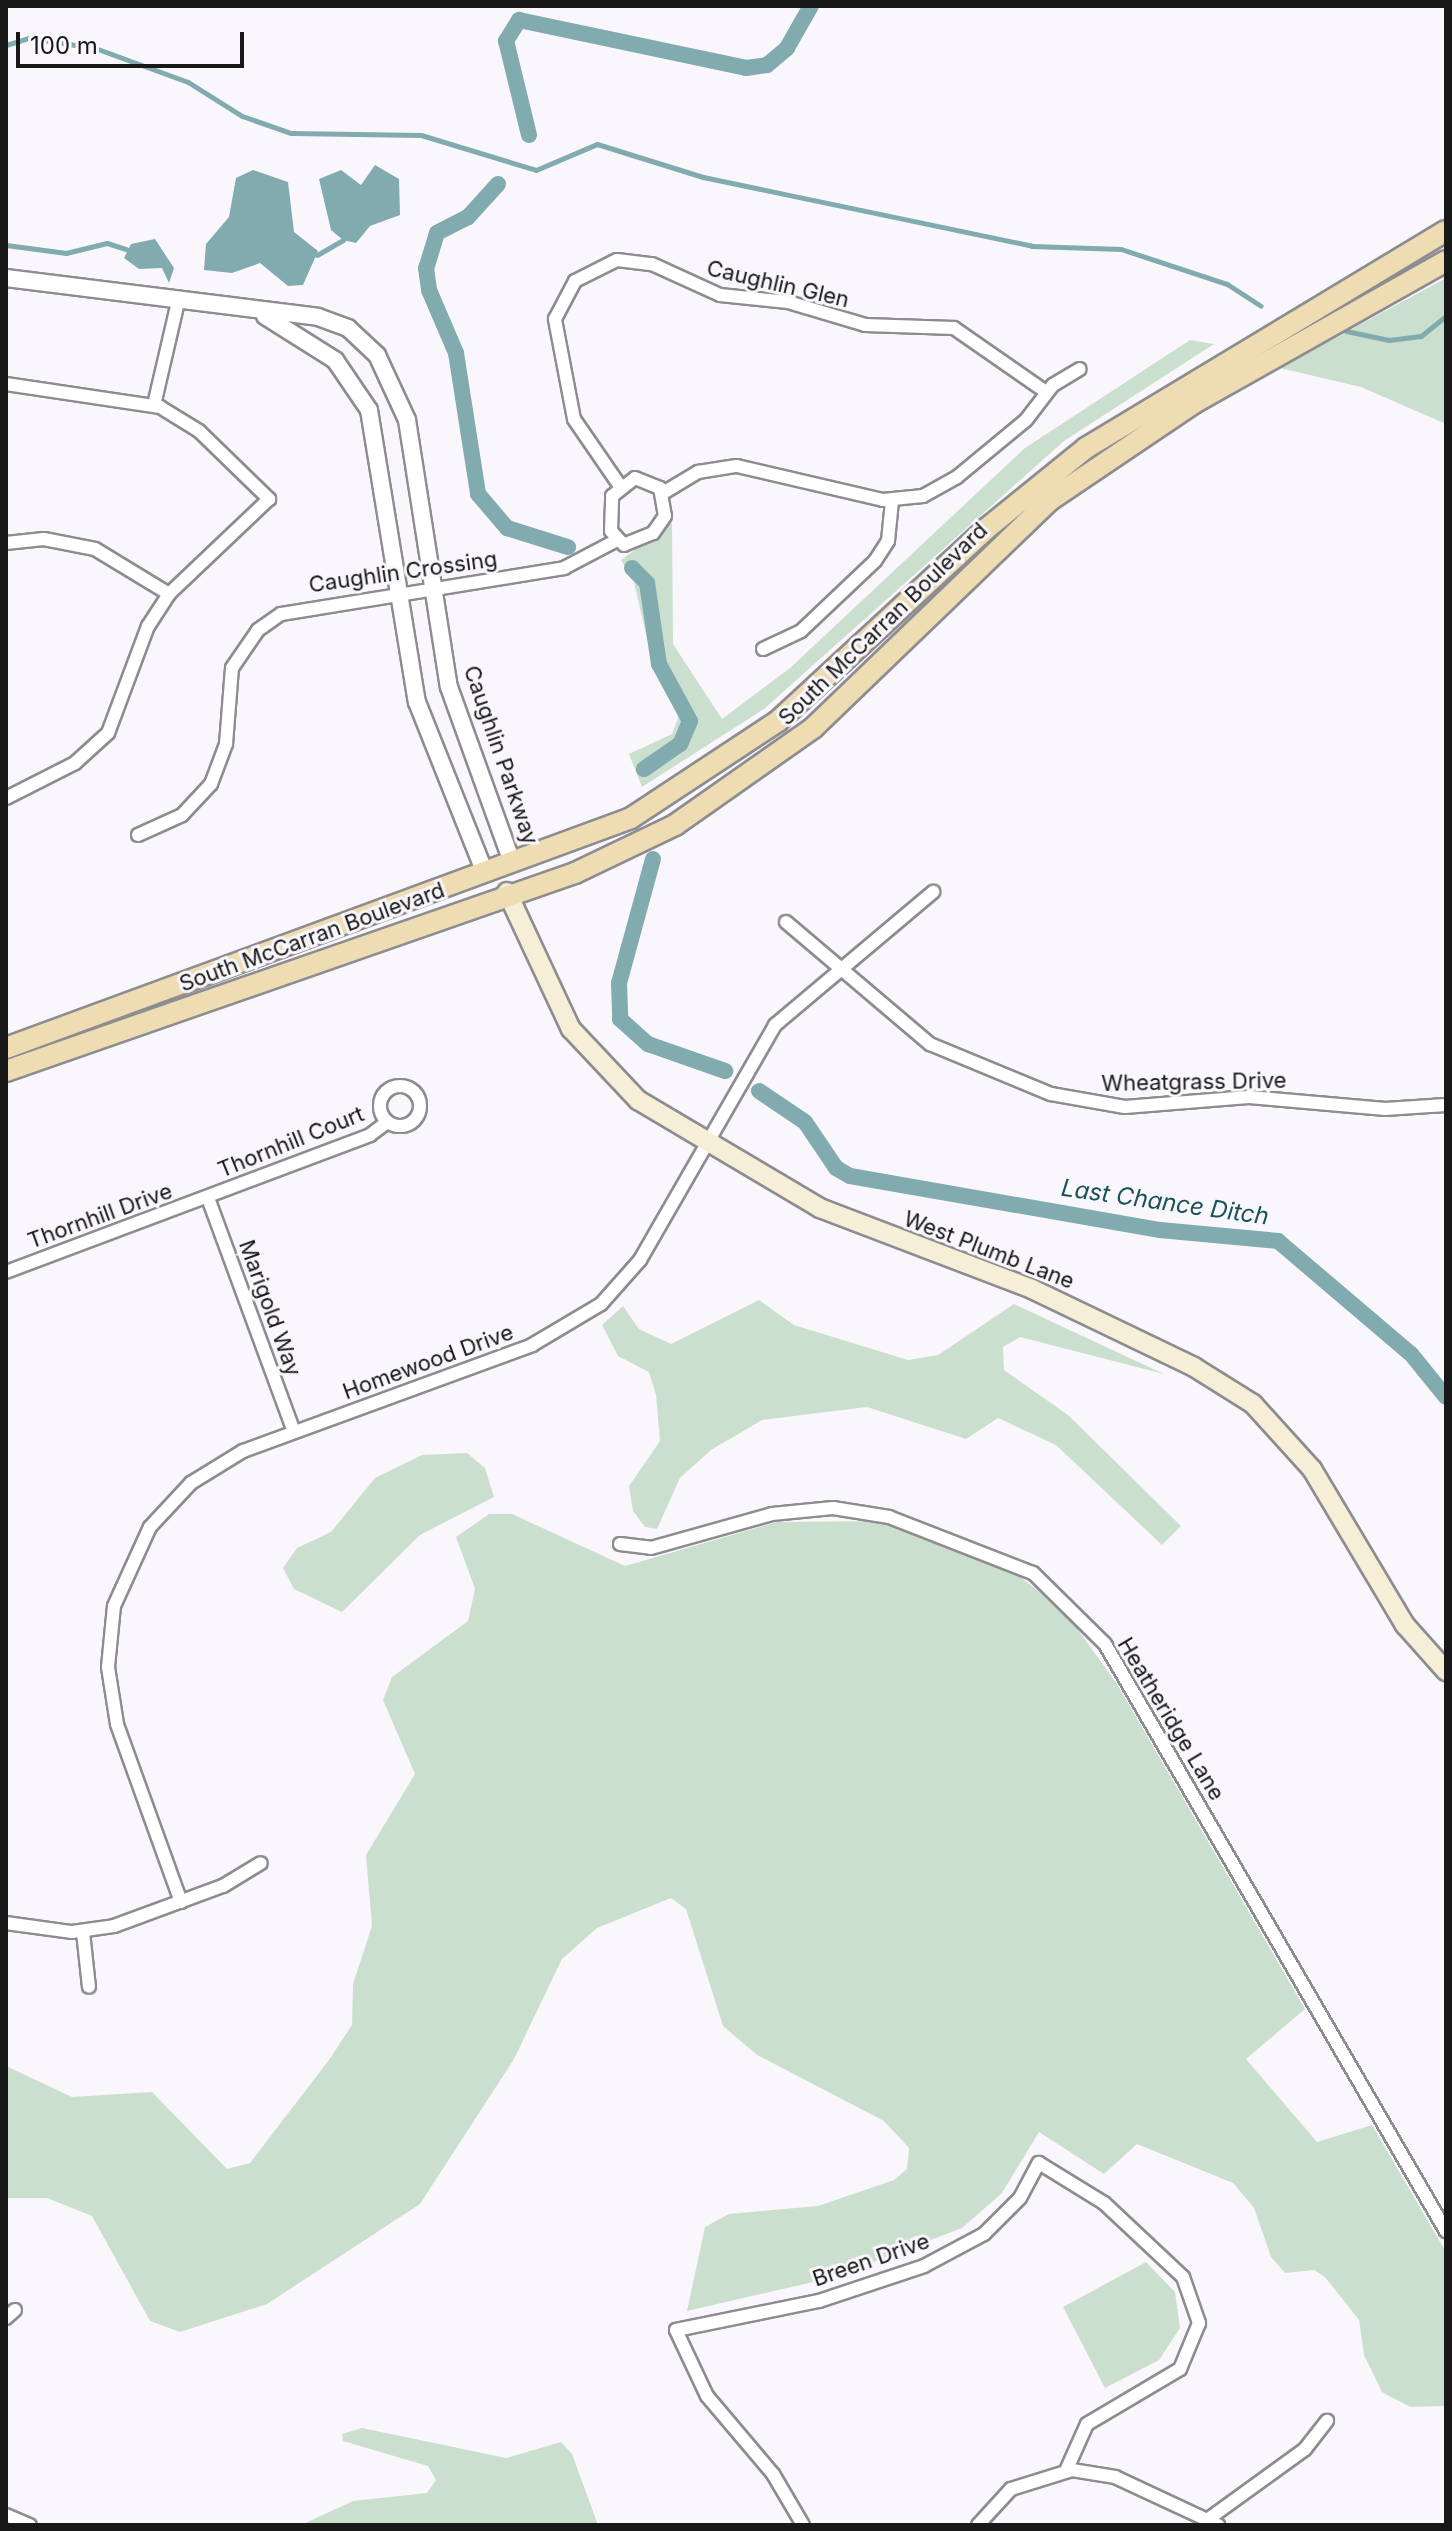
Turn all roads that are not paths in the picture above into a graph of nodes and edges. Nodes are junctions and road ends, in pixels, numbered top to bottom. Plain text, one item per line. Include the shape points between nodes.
1 (1446, 231) edge
2 (1446, 261) edge
3 (6, 278) edge
4 (178, 302) junction
5 (263, 315) junction
6 (1080, 369) dead end
7 (6, 384) edge
8 (1046, 392) junction
9 (154, 405) junction
10 (620, 486) junction
11 (663, 493) junction
12 (892, 501) junction
13 (617, 540) junction
14 (6, 543) edge
15 (430, 587) junction
16 (398, 591) junction
17 (169, 594) junction
18 (763, 649) dead end
19 (6, 798) edge
20 (138, 835) dead end
21 (511, 859) junction
22 (484, 870) junction
23 (507, 892) junction
24 (933, 892) dead end
25 (786, 922) dead end
26 (839, 966) junction
27 (6, 1048) edge
28 (6, 1071) edge
29 (1446, 1105) edge
30 (387, 1122) dead end
31 (709, 1143) junction
32 (208, 1198) junction
33 (6, 1272) edge
34 (294, 1432) junction
35 (620, 1544) dead end
36 (1446, 1671) edge
37 (261, 1863) dead end
38 (181, 1902) junction
39 (6, 1923) edge
40 (83, 1932) junction
41 (89, 1987) dead end
42 (1446, 2231) edge
43 (1327, 2421) dead end
44 (1066, 2471) junction
45 (6, 2515) edge
46 (1212, 2523) edge
47 (30, 2525) edge
48 (803, 2525) edge
49 (978, 2525) edge

1 - 21 main road, South McCarran Boulevard via 1086,448 986,529 778,721 689,785 631,818
2 - 23 main road, South McCarran Boulevard via 1194,403 1050,500 813,728 722,798 609,859
3 - 4 street, Caughlin Parkway
4 - 5 street, Caughlin Parkway
4 - 9 street
5 - 15 street, Caughlin Parkway via 332,320 364,340 389,370 407,420
5 - 16 street, Caughlin Parkway via 335,360 362,396
6 - 8 street
7 - 9 street
8 - 10 street, Caughlin Glen via 954,328 865,325 788,302 720,295 652,264 617,260 575,281 555,319 574,419
8 - 12 street via 1026,420 947,485
9 - 17 street via 199,431 269,499
10 - 11 street via 642,477
10 - 13 street via 611,502
11 - 12 street via 698,472 737,466
11 - 13 street via 658,529 630,545
12 - 18 street via 888,541 875,561 801,631
13 - 15 street, Caughlin Crossing via 564,568
14 - 17 street via 44,539 95,549
15 - 16 street, Caughlin Crossing
15 - 21 street, Caughlin Parkway via 449,687
16 - 20 street, Caughlin Crossing via 294,608 258,630 232,668 226,744 211,784 182,815
16 - 22 street, Caughlin Parkway via 417,702
17 - 19 street via 139,647 127,696 108,733 75,763
21 - 22 main road, South McCarran Boulevard
21 - 23 main road, Caughlin Parkway
22 - 23 main road, Caughlin Parkway
22 - 27 main road, South McCarran Boulevard
23 - 28 main road, South McCarran Boulevard
23 - 31 main road, West Plumb Lane via 552,996 590,1056 638,1100
24 - 26 street, Homewood Drive
25 - 26 street, Wheatgrass Drive
26 - 29 street, Wheatgrass Drive via 882,1008 958,1061 1079,1101 1146,1107 1249,1097 1385,1109
26 - 31 street, Homewood Drive via 770,1033
30 - 32 street, Thornhill Court
31 - 34 street, Homewood Drive via 640,1260 577,1322
31 - 36 main road, West Plumb Lane via 820,1208 1044,1295 1194,1367 1253,1404 1312,1469 1405,1625
32 - 33 street, Thornhill Drive
32 - 34 street, Marigold Way
34 - 38 street, Homewood Drive via 217,1465 169,1504 134,1553 114,1606 108,1667 114,1711
35 - 42 street, Heatheridge Lane via 651,1548 772,1514 833,1508 889,1517 1033,1573 1105,1644
37 - 38 street
38 - 40 street
39 - 40 street
40 - 41 street
43 - 46 street via 1305,2449
44 - 46 street via 1115,2477
44 - 48 street, Breen Drive via 1087,2424 1180,2369 1199,2323 1183,2277 1089,2191 1039,2163 994,2225 924,2266 819,2301 676,2330 707,2396 773,2474
44 - 49 street via 1011,2489
45 - 47 street

